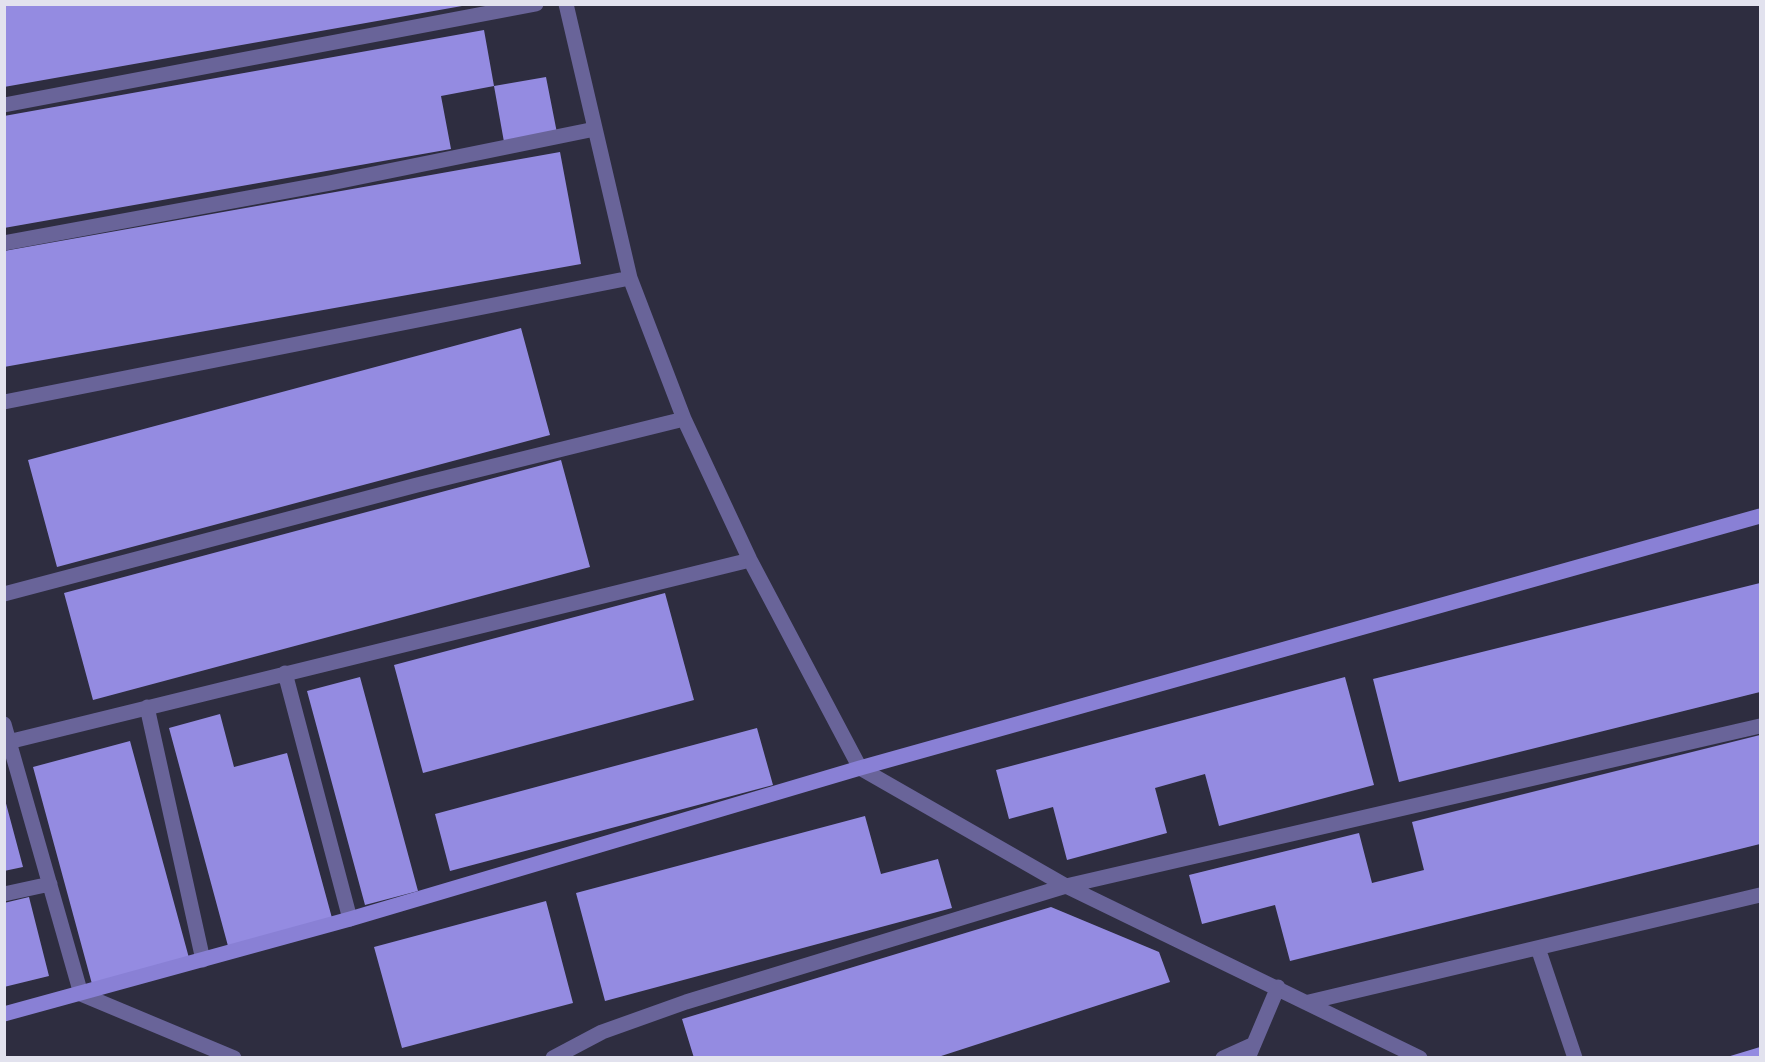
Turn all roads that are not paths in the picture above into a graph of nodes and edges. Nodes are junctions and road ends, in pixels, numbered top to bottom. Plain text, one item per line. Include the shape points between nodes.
1 (536, 4) edge
2 (566, 4) edge
3 (4, 105) edge
4 (595, 129) junction
5 (4, 243) edge
6 (630, 278) junction
7 (4, 402) edge
8 (684, 419) junction
9 (1761, 516) edge
10 (750, 560) junction
11 (4, 594) edge
12 (285, 673) junction
13 (147, 707) junction
14 (4, 724) edge
15 (1761, 726) edge
16 (7, 742) edge
17 (860, 768) junction
18 (50, 884) junction
19 (1066, 886) junction
20 (4, 894) edge
21 (1761, 895) edge
22 (350, 919) junction
23 (1538, 948) junction
24 (203, 960) junction
25 (1278, 987) junction
26 (81, 994) junction
27 (1309, 1002) junction
28 (4, 1014) edge
29 (1251, 1051) edge
30 (234, 1058) edge
31 (553, 1058) edge
32 (1224, 1058) edge
33 (1420, 1058) edge
34 (1575, 1058) edge

1 - 3 street
2 - 4 street
4 - 5 street
4 - 6 street
6 - 7 street
6 - 8 street
8 - 10 street
8 - 11 street
9 - 17 street
10 - 12 street
10 - 17 street
12 - 13 street
12 - 22 street
13 - 16 street
13 - 24 street
14 - 16 street
15 - 19 street
16 - 18 street
17 - 19 street
17 - 22 street
18 - 20 street
18 - 26 street
19 - 25 street
19 - 31 street via 686,1002 602,1032
21 - 23 street
22 - 24 street
23 - 27 street
23 - 34 street
24 - 26 street
25 - 27 street
25 - 29 street
26 - 28 street
26 - 30 street
27 - 33 street
29 - 32 street

